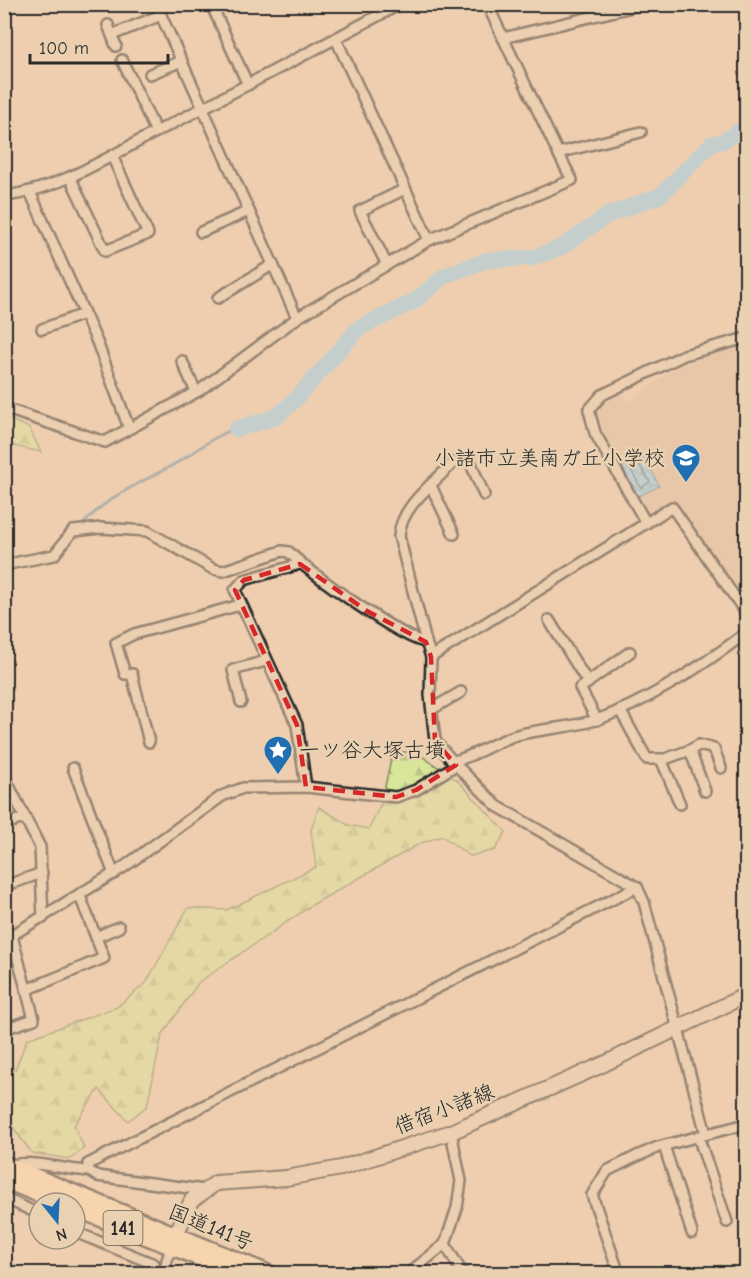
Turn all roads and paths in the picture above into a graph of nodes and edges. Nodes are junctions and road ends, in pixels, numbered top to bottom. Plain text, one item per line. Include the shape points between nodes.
1 (156, 4) edge
2 (211, 4) edge
3 (400, 4) edge
4 (487, 4) edge
5 (644, 4) edge
6 (663, 4) edge
7 (667, 4) edge
8 (161, 15) junction
9 (108, 25) dead end
10 (112, 35) junction
11 (503, 38) junction
12 (336, 39) junction
13 (116, 46) dead end
14 (122, 60) dead end
15 (182, 61) junction
16 (150, 74) dead end
17 (248, 85) junction
18 (204, 109) junction
19 (156, 132) junction
20 (641, 132) dead end
21 (558, 153) junction
22 (112, 156) junction
23 (70, 177) junction
24 (405, 189) junction
25 (30, 194) junction
26 (4, 196) edge
27 (249, 211) junction
28 (201, 232) dead end
29 (429, 240) junction
30 (272, 265) junction
31 (387, 265) junction
32 (218, 298) dead end
33 (84, 314) junction
34 (295, 319) junction
35 (42, 329) dead end
36 (747, 338) edge
37 (182, 361) dead end
38 (196, 392) junction
39 (4, 408) edge
40 (129, 428) junction
41 (431, 486) junction
42 (484, 495) dead end
43 (646, 523) junction
44 (454, 534) dead end
45 (300, 564) junction
46 (4, 565) edge
47 (240, 605) junction
48 (747, 613) edge
49 (549, 620) dead end
50 (747, 633) edge
51 (426, 642) junction
52 (630, 652) dead end
53 (431, 657) junction
54 (266, 662) junction
55 (588, 683) junction
56 (461, 692) dead end
57 (241, 702) dead end
58 (432, 709) junction
59 (620, 710) junction
60 (597, 720) junction
61 (149, 742) dead end
62 (690, 750) junction
63 (661, 759) junction
64 (455, 763) junction
65 (73, 768) dead end
66 (721, 768) dead end
67 (4, 776) edge
68 (306, 787) junction
69 (705, 791) dead end
70 (9, 795) edge
71 (680, 804) dead end
72 (25, 818) junction
73 (4, 824) edge
74 (42, 873) junction
75 (114, 874) junction
76 (13, 883) dead end
77 (637, 887) junction
78 (80, 896) junction
79 (43, 918) junction
80 (119, 927) dead end
81 (96, 937) junction
82 (8, 938) edge
83 (26, 990) junction
84 (747, 995) edge
85 (675, 1028) junction
86 (4, 1029) edge
87 (747, 1125) edge
88 (451, 1132) junction
89 (702, 1135) junction
90 (664, 1146) junction
91 (6, 1170) edge
92 (89, 1171) junction
93 (204, 1190) junction
94 (41, 1191) edge
95 (4, 1198) edge
96 (27, 1209) edge
97 (87, 1212) edge
98 (727, 1222) dead end
99 (692, 1233) dead end
100 (87, 1237) edge
101 (173, 1241) junction
102 (445, 1244) junction
103 (152, 1274) edge
104 (163, 1274) edge
105 (240, 1274) edge
106 (270, 1274) edge
107 (408, 1274) edge
108 (463, 1274) edge
109 (619, 1274) edge

1 - 8 street
2 - 17 street
3 - 12 street
4 - 11 street
5 - 11 street
6 - 7 street
8 - 10 street
8 - 15 street
9 - 10 street
10 - 13 street
11 - 21 street
12 - 17 street
12 - 24 street
14 - 19 street
15 - 16 street
15 - 18 street
17 - 18 street
18 - 19 street
18 - 27 street
19 - 22 street
20 - 21 street
21 - 29 street via 572,180
22 - 23 street
22 - 23 street via 148,234 105,252
23 - 25 street
24 - 29 street
24 - 31 street via 360,211
25 - 26 street
25 - 33 street
27 - 28 street
27 - 30 street
29 - 31 street
30 - 32 street
30 - 34 street
31 - 34 street
33 - 35 street
33 - 40 street
34 - 38 street
36 - 43 street via 684,355 602,395 589,410 595,433
37 - 38 street
38 - 40 street
39 - 40 street via 105,442
41 - 42 street via 453,463 469,459
41 - 44 street
41 - 51 street via 404,517 399,536
43 - 48 street via 672,507
43 - 53 street
45 - 46 street via 289,552 282,551 223,571 147,531 101,528 73,531 54,555
45 - 47 street via 244,580 235,590
45 - 51 street via 367,611
47 - 54 street
47 - 61 street via 134,634 116,643 125,674 132,674
49 - 55 street
50 - 59 street via 713,658
51 - 53 street
52 - 55 street
53 - 58 street
54 - 57 street via 233,670
54 - 68 street via 297,725
55 - 60 street via 580,688
56 - 58 street
58 - 64 street via 435,741
59 - 60 street
59 - 63 street via 648,759
60 - 64 street via 515,736
62 - 63 street
62 - 66 street via 699,745 714,748
62 - 69 street
63 - 71 street
64 - 68 street via 416,790 396,797
64 - 77 street via 497,806
65 - 75 street
67 - 70 street
68 - 75 street via 243,788 222,796
70 - 72 street
72 - 73 street
72 - 74 street via 40,847
74 - 76 street
74 - 79 street
75 - 78 street
77 - 85 street
77 - 92 street via 88,1164
78 - 79 street
78 - 81 street
79 - 82 street
80 - 81 street
81 - 83 street via 104,958
82 - 83 street
83 - 86 street via 34,1019
84 - 85 main road, 借宿小諸線
85 - 88 main road, 借宿小諸線
85 - 89 street
87 - 89 street
88 - 93 main road, 借宿小諸線 via 341,1167 286,1178 216,1183
88 - 102 street via 461,1181
89 - 90 street
89 - 98 street
90 - 99 street
90 - 109 street via 607,1171 592,1195
91 - 92 street via 26,1162
91 - 94 highway
91 - 101 highway, 国道141号 / 141
92 - 93 street via 97,1176
93 - 101 main road via 192,1200
95 - 96 street
97 - 101 highway, 国道141号 / 141
100 - 103 street via 154,1264
101 - 104 street
101 - 105 highway, 国道141号 / 141
101 - 106 highway, 国道141号 / 141
102 - 107 street
102 - 108 street

